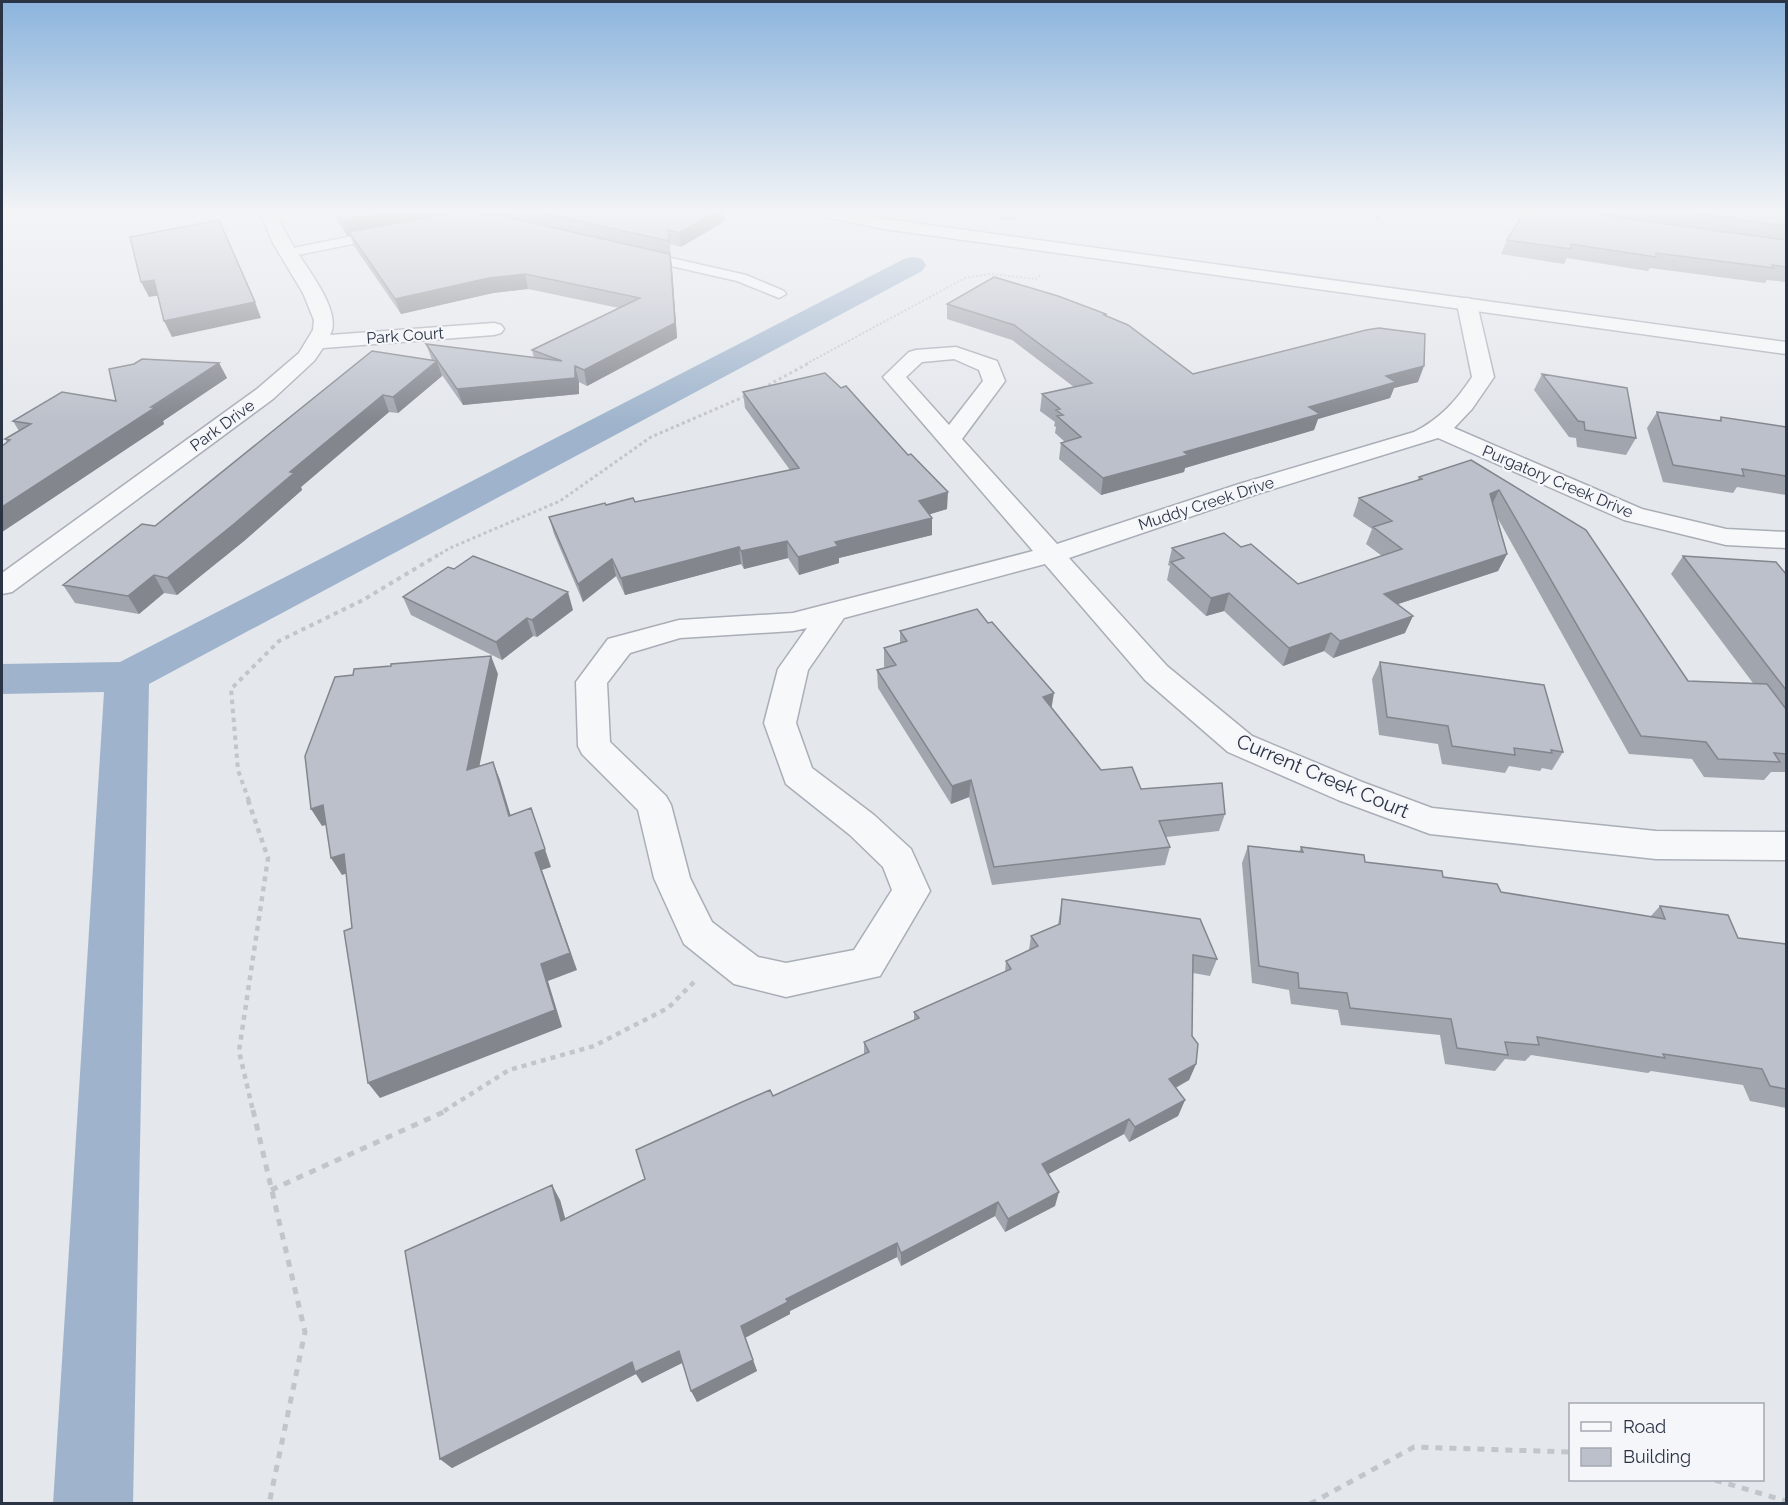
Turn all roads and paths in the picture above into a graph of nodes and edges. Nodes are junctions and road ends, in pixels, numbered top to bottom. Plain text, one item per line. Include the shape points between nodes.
1 (306, 282) edge
2 (751, 282) edge
3 (957, 282) edge
4 (1308, 282) edge
5 (779, 294) dead end
6 (1467, 304) junction
7 (494, 329) dead end
8 (316, 342) junction
9 (1786, 348) edge
10 (1440, 430) junction
11 (951, 439) junction
12 (1786, 540) edge
13 (1053, 554) junction
14 (2, 586) edge
15 (833, 612) junction
16 (1786, 846) edge
17 (724, 953) junction
18 (271, 1190) junction
19 (1569, 1452) edge
20 (1721, 1481) edge
21 (1786, 1501) edge
22 (269, 1503) edge
23 (1310, 1503) edge

1 - 8 street, Park Drive via 324,320
2 - 5 lane
3 - 18 path via 768,386 651,436 560,501 450,548 363,600 279,641 231,689 238,771 268,858 238,1051
4 - 6 street
6 - 9 street
6 - 10 street, Muddy Creek Drive via 1483,377 1459,413
7 - 8 street, Park Court
8 - 14 street, Park Drive via 292,373 265,394
10 - 12 street, Purgatory Creek Drive via 1633,515 1726,537
10 - 13 street, Muddy Creek Drive
11 - 11 street, Current Creek Court via 894,377 916,356 956,353 989,366 994,381
11 - 13 street, Current Creek Court
13 - 15 street, Muddy Creek Drive
13 - 16 street, Current Creek Court via 1156,673 1240,744 1350,791 1430,821 1656,845
15 - 17 street, Muddy Creek Drive via 793,622 679,629 619,646 591,682 594,746 654,805 672,878 698,933
15 - 17 street, Muddy Creek Drive via 793,669 780,723 798,775 898,859 911,891 866,964 786,980 748,972
17 - 18 path via 668,1008 594,1046 509,1070 453,1108
18 - 22 path via 305,1332
19 - 23 path via 1414,1447
20 - 21 path

